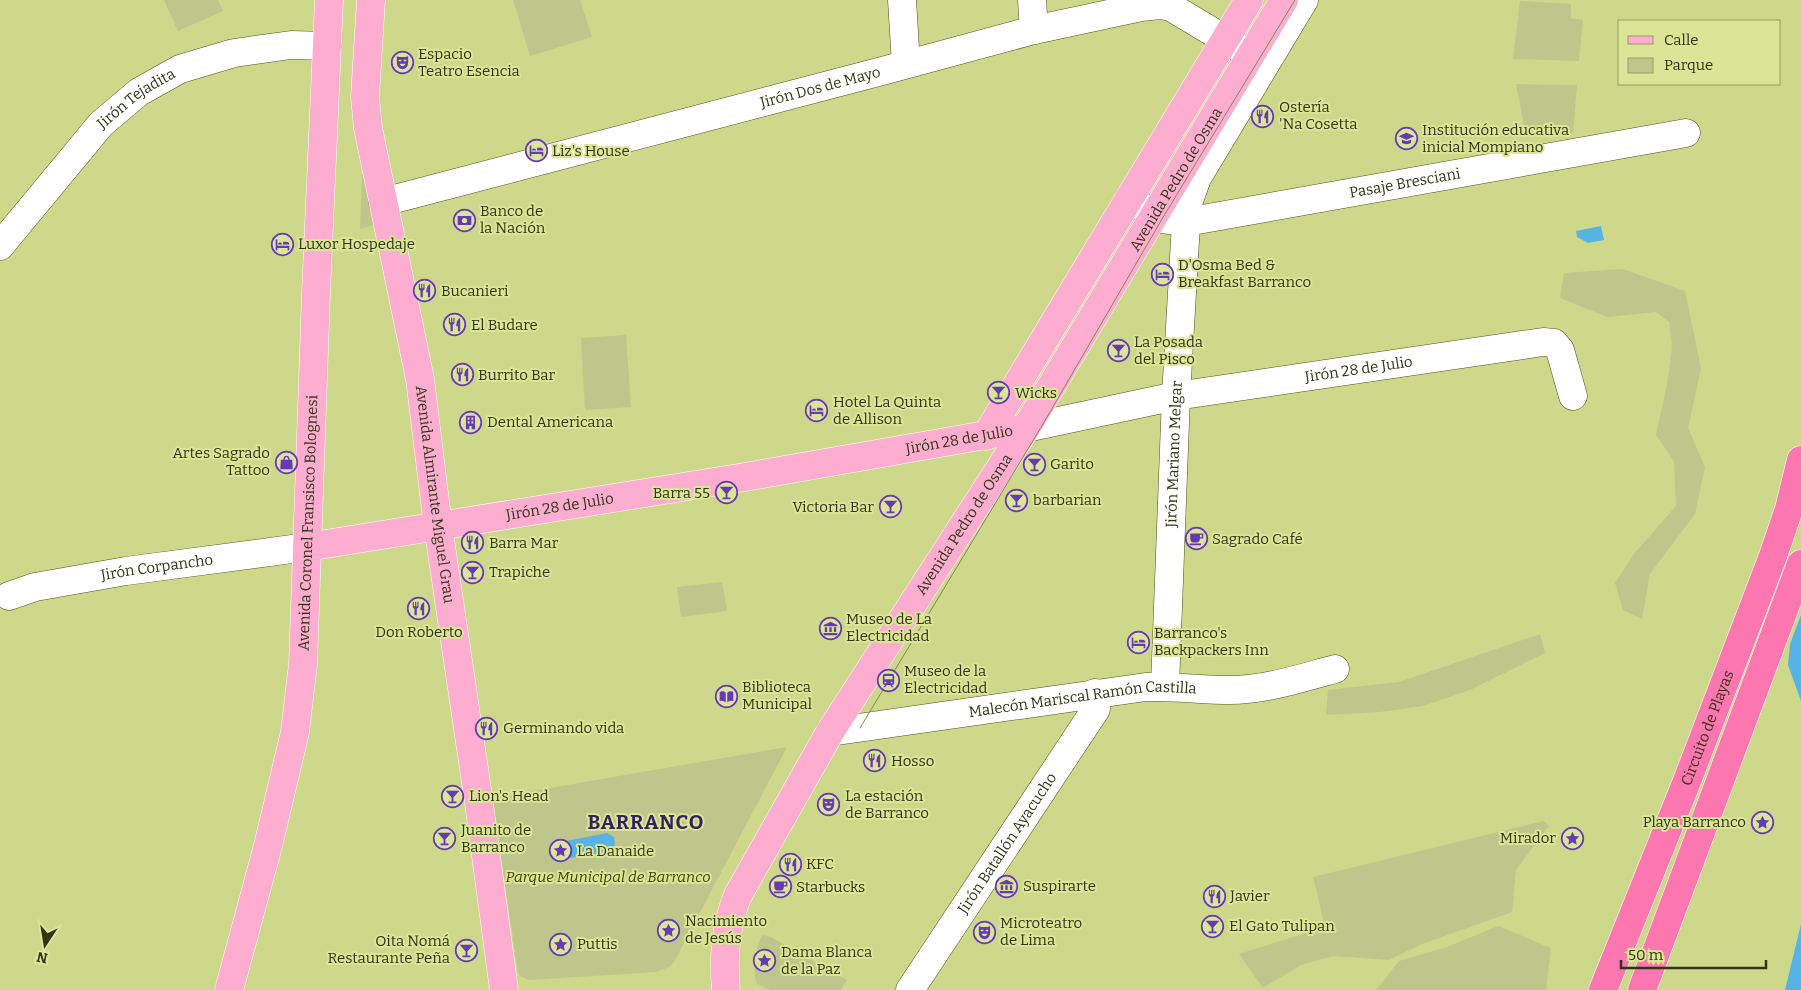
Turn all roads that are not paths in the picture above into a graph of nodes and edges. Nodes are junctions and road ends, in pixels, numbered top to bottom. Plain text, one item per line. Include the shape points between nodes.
1 (329, 0) edge
2 (371, 0) edge
3 (902, 0) edge
4 (1032, 0) edge
5 (1249, 0) edge
6 (1284, 0) edge
7 (1304, 0) edge
8 (1034, 30) junction
9 (1225, 40) junction
10 (327, 46) junction
11 (1251, 55) junction
12 (906, 64) junction
13 (1686, 133) dead end
14 (1129, 199) junction
15 (383, 202) junction
16 (1155, 215) junction
17 (1186, 222) junction
18 (0, 246) edge
19 (1176, 396) junction
20 (1573, 396) dead end
21 (1026, 428) junction
22 (986, 436) junction
23 (1801, 460) edge
24 (438, 526) junction
25 (308, 547) junction
26 (1801, 564) edge
27 (3, 598) edge
28 (1335, 669) dead end
29 (1165, 686) junction
30 (1095, 693) junction
31 (830, 732) junction
32 (229, 990) edge
33 (504, 990) edge
34 (726, 990) edge
35 (910, 990) edge
36 (1603, 990) edge
37 (1642, 990) edge

1 - 10 main road, Avenida Coronel Fransisco Bolognesi
2 - 15 main road, Avenida Almirante Miguel Grau via 365,97
3 - 12 street
4 - 8 street
5 - 9 main road, Avenida Pedro de Osma
6 - 11 main road, Avenida Pedro de Osma
7 - 17 street, Avenida Pedro de Osma via 1197,178 1187,206
8 - 9 street, Jirón Dos de Mayo via 1160,5 1171,7
8 - 12 street, Jirón Dos de Mayo
9 - 11 street, Jirón Dos de Mayo
9 - 14 main road, Avenida Pedro de Osma
10 - 18 street, Jirón Tejadita via 290,45 234,53 180,70 139,92 101,124
10 - 25 main road, Avenida Coronel Fransisco Bolognesi
11 - 16 main road, Avenida Pedro de Osma
12 - 15 street, Jirón Dos de Mayo
13 - 17 street, Pasaje Bresciani
14 - 16 street, Pasaje Bresciani
14 - 22 main road, Avenida Pedro de Osma
15 - 24 main road, Avenida Almirante Miguel Grau via 420,379
16 - 17 street, Pasaje Bresciani
16 - 21 main road, Avenida Pedro de Osma
17 - 19 street, Jirón Mariano Melgar
19 - 20 street, Jirón 28 de Julio via 1543,342 1554,343 1560,350
19 - 21 street, Jirón 28 de Julio
19 - 29 street, Jirón Mariano Melgar
21 - 22 main road, Jirón 28 de Julio
21 - 31 main road, Avenida Pedro de Osma
22 - 24 main road, Jirón 28 de Julio
23 - 36 highway, Circuito de Playas via 1773,556
24 - 25 main road, Jirón 28 de Julio
24 - 33 main road, Avenida Almirante Miguel Grau
25 - 27 street, Jirón Corpancho via 126,571 35,587
25 - 32 main road, Avenida Coronel Fransisco Bolognesi via 303,664 294,732 268,846
26 - 37 highway, Circuito de Playas
28 - 29 street, Malecón Mariscal Ramón Castilla via 1254,688 1231,690
29 - 30 street, Malecón Mariscal Ramón Castilla
30 - 31 street, Malecón Mariscal Ramón Castilla
30 - 35 street, Jirón Batallón Ayacucho via 1096,709
31 - 34 main road, Avenida Pedro de Osma via 732,910 726,934

